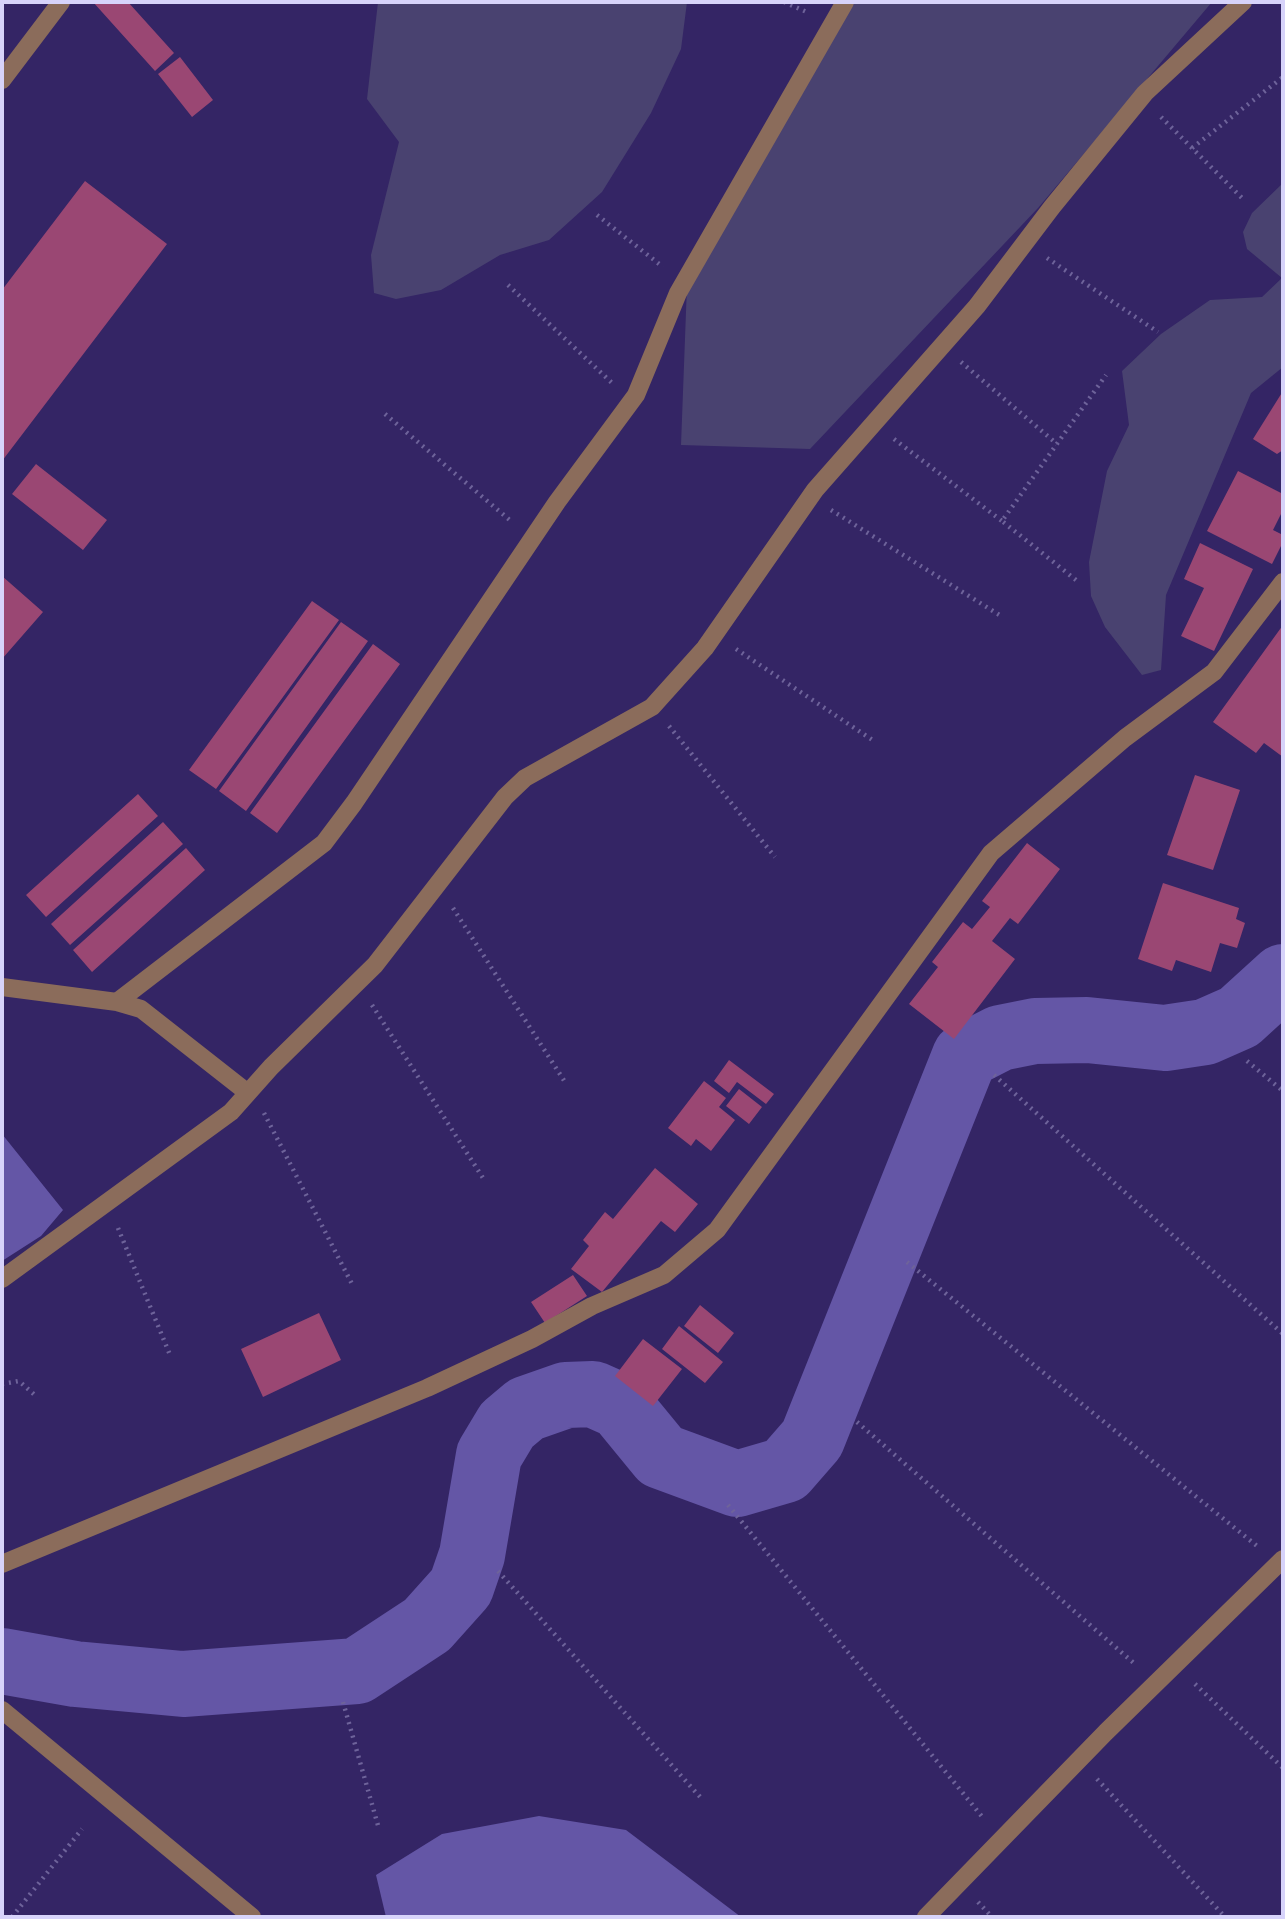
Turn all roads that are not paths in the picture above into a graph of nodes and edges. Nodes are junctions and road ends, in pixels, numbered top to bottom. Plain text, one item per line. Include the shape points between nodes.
1 (61, 2) edge
2 (845, 2) edge
3 (1243, 2) edge
4 (2, 80) edge
5 (1283, 582) edge
6 (2, 987) edge
7 (117, 1002) junction
8 (254, 1099) junction
9 (2, 1279) edge
10 (1283, 1559) edge
11 (2, 1564) edge
12 (2, 1710) edge
13 (252, 1917) edge
14 (926, 1917) edge

1 - 4 street
2 - 7 street via 678,293 636,395 557,502 354,803 324,843
3 - 8 street via 1145,93 977,306 815,490 705,648 652,707 525,778 505,797 375,965
5 - 11 street via 1214,673 1125,738 991,853 717,1230 664,1275 427,1388
6 - 7 street
7 - 8 street via 141,1009
8 - 9 street
10 - 14 street
12 - 13 street

